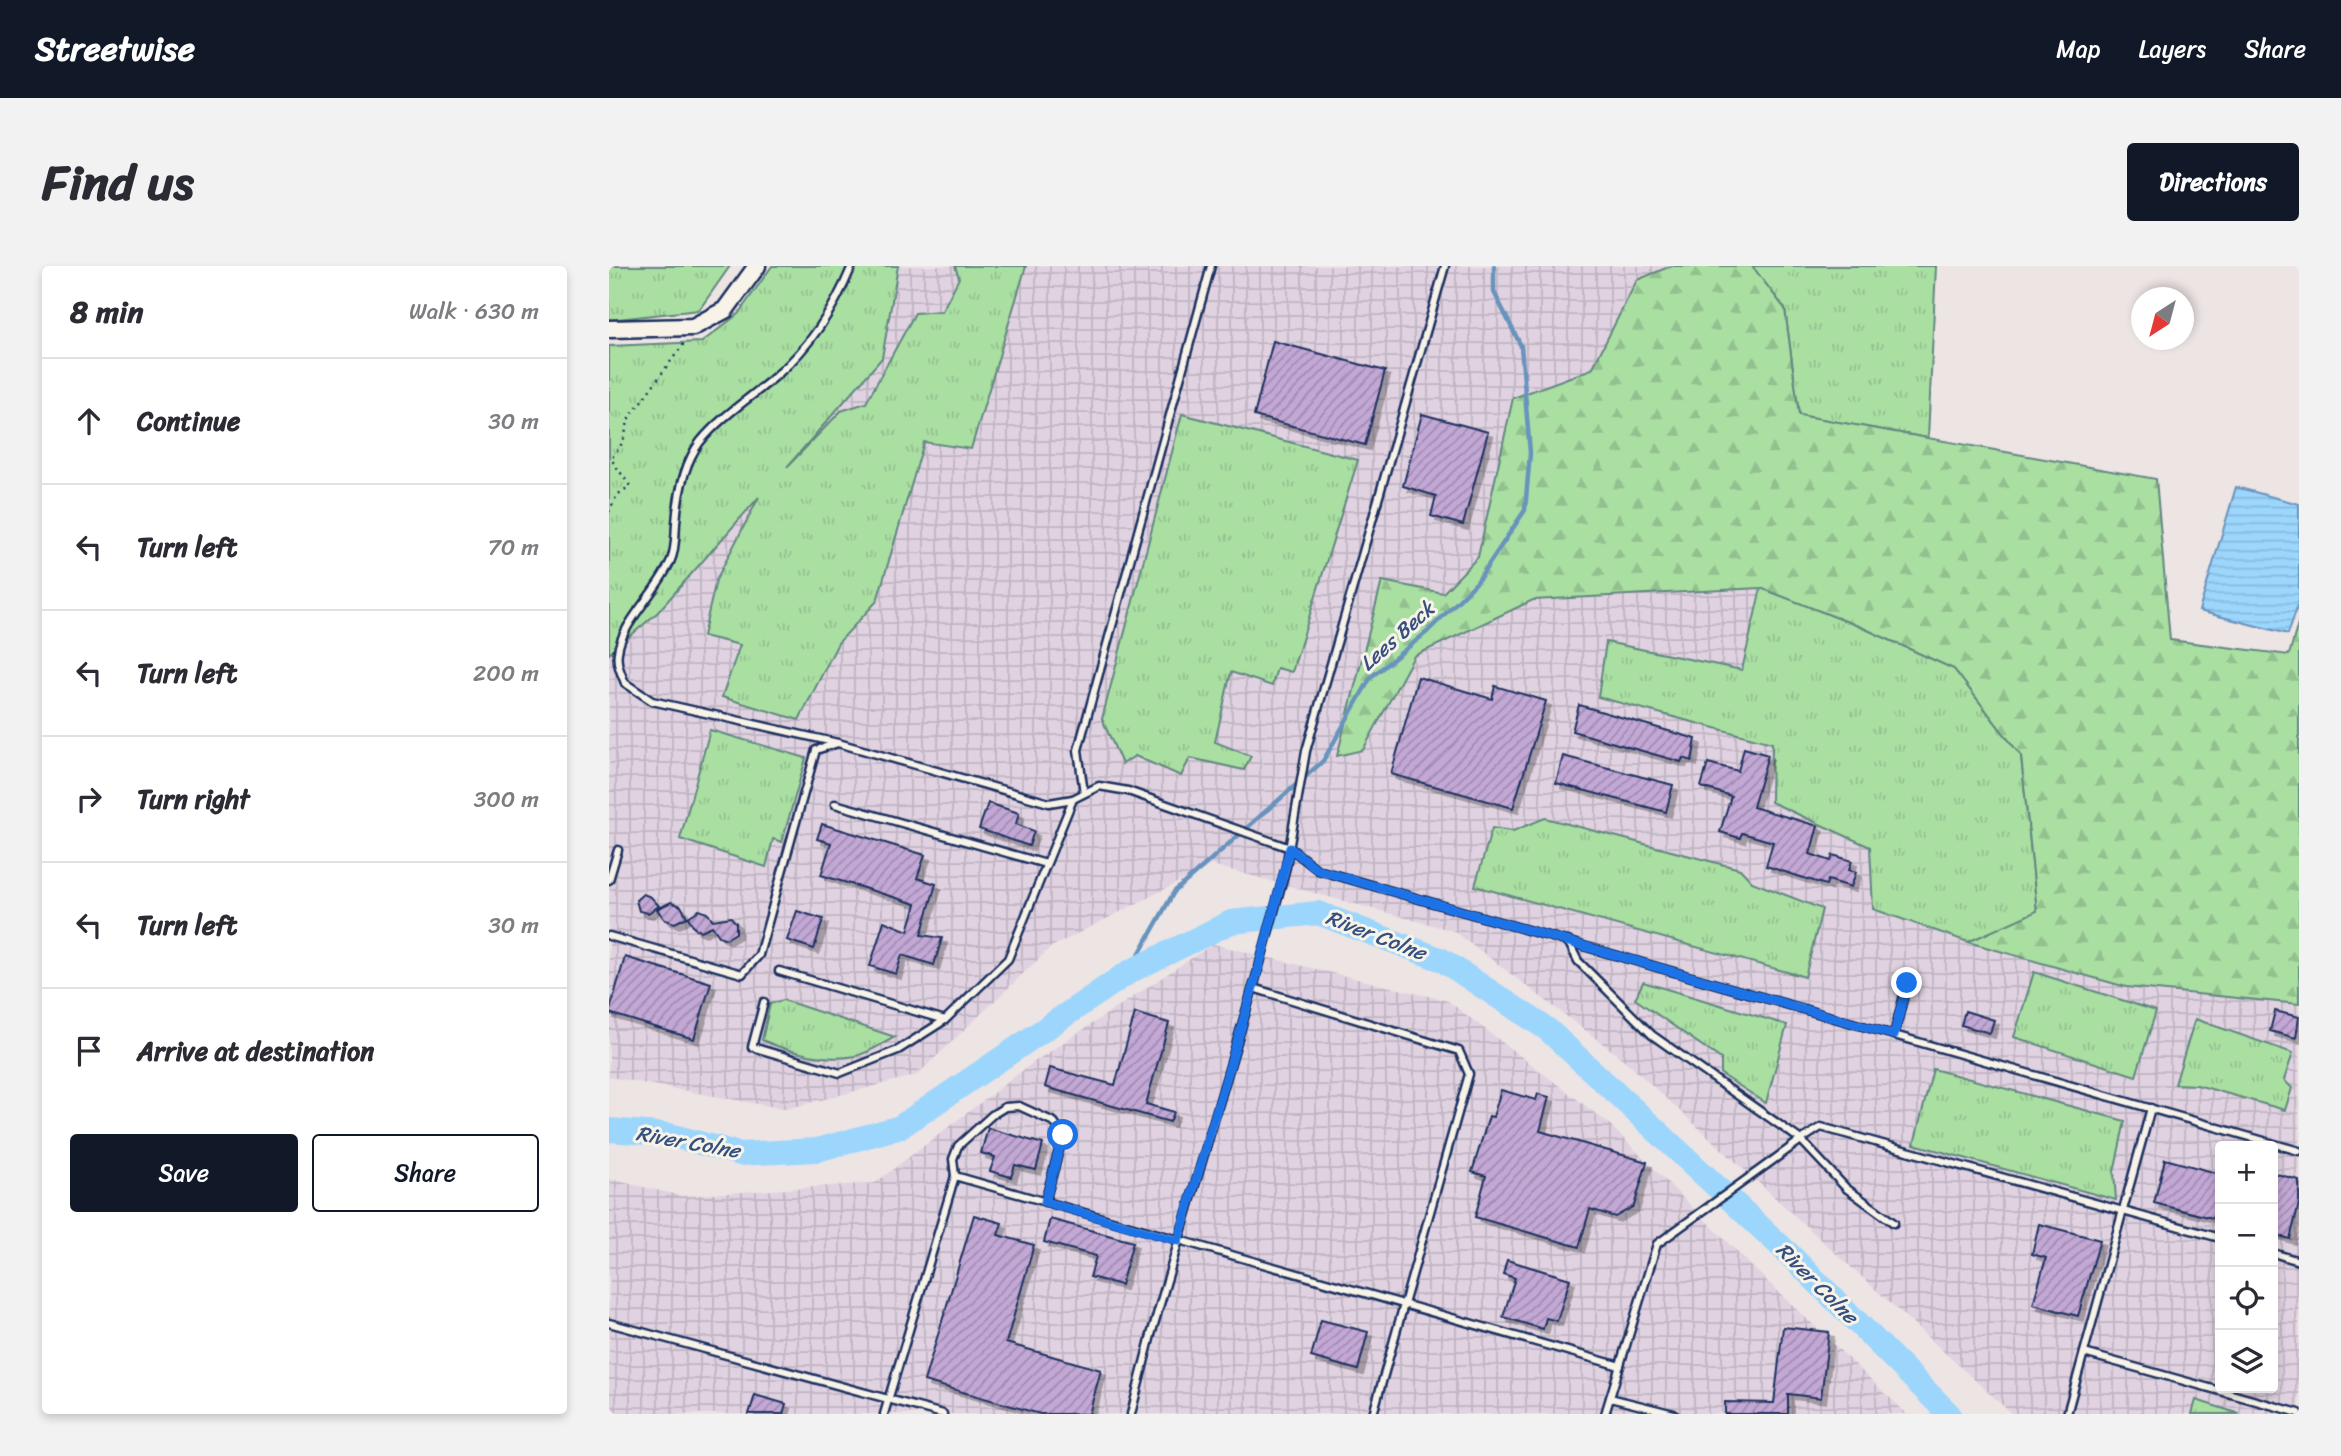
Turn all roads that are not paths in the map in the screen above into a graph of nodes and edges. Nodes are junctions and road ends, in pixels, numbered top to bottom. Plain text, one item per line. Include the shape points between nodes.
1 (757, 266) edge
2 (852, 266) edge
3 (1211, 266) edge
4 (1445, 266) edge
5 (609, 329) edge
6 (838, 743) junction
7 (1084, 793) junction
8 (1073, 799) junction
9 (835, 804) dead end
10 (1290, 848) junction
11 (618, 850) dead end
12 (1046, 864) junction
13 (609, 880) edge
14 (609, 936) edge
15 (1568, 942) junction
16 (779, 971) dead end
17 (1907, 983) dead end
18 (1253, 988) junction
19 (764, 1002) dead end
20 (945, 1020) junction
21 (1894, 1035) junction
22 (2151, 1108) junction
23 (1801, 1140) junction
24 (2299, 1151) edge
25 (955, 1176) junction
26 (1045, 1202) junction
27 (2124, 1211) junction
28 (1894, 1223) dead end
29 (2215, 1237) edge
30 (1178, 1241) junction
31 (2278, 1255) edge
32 (2299, 1261) edge
33 (1403, 1306) junction
34 (609, 1323) edge
35 (2084, 1353) junction
36 (1620, 1366) junction
37 (1610, 1398) junction
38 (888, 1399) junction
39 (2299, 1413) edge
40 (884, 1414) edge
41 (943, 1414) edge
42 (1131, 1414) edge
43 (1373, 1414) edge
44 (1605, 1414) edge
45 (1674, 1414) edge
46 (2067, 1414) edge

1 - 5 street via 725,310 693,327
2 - 6 lane via 809,343 717,424 693,454 682,483 672,558 617,654 625,683 652,701
3 - 7 lane via 1078,750
4 - 10 lane via 1306,751
6 - 8 lane via 1049,803
6 - 14 lane via 816,750 759,955 742,974
7 - 8 lane
7 - 10 lane via 1099,786 1128,791
8 - 12 lane
9 - 12 lane
10 - 15 lane via 1318,870
10 - 18 lane
11 - 13 lane
12 - 20 lane via 1008,959
15 - 21 lane
15 - 23 lane via 1578,961 1651,1035
16 - 20 lane
17 - 21 lane
18 - 30 lane
18 - 33 lane via 1459,1051 1469,1074
19 - 20 lane via 752,1047 840,1073 898,1050
21 - 22 lane
22 - 24 lane
22 - 27 lane
23 - 27 lane via 1821,1127
23 - 28 lane via 1846,1188
23 - 36 lane via 1657,1244
25 - 26 lane
25 - 26 lane via 953,1159 958,1146 992,1115 1019,1106 1054,1122 1063,1135
25 - 38 lane
26 - 30 lane
27 - 29 lane
27 - 35 lane
30 - 33 lane
30 - 42 lane
31 - 32 lane
33 - 36 lane
33 - 43 lane
34 - 38 lane
35 - 39 lane
35 - 46 lane
36 - 37 lane
37 - 44 lane
37 - 45 lane
38 - 40 lane
38 - 41 lane

